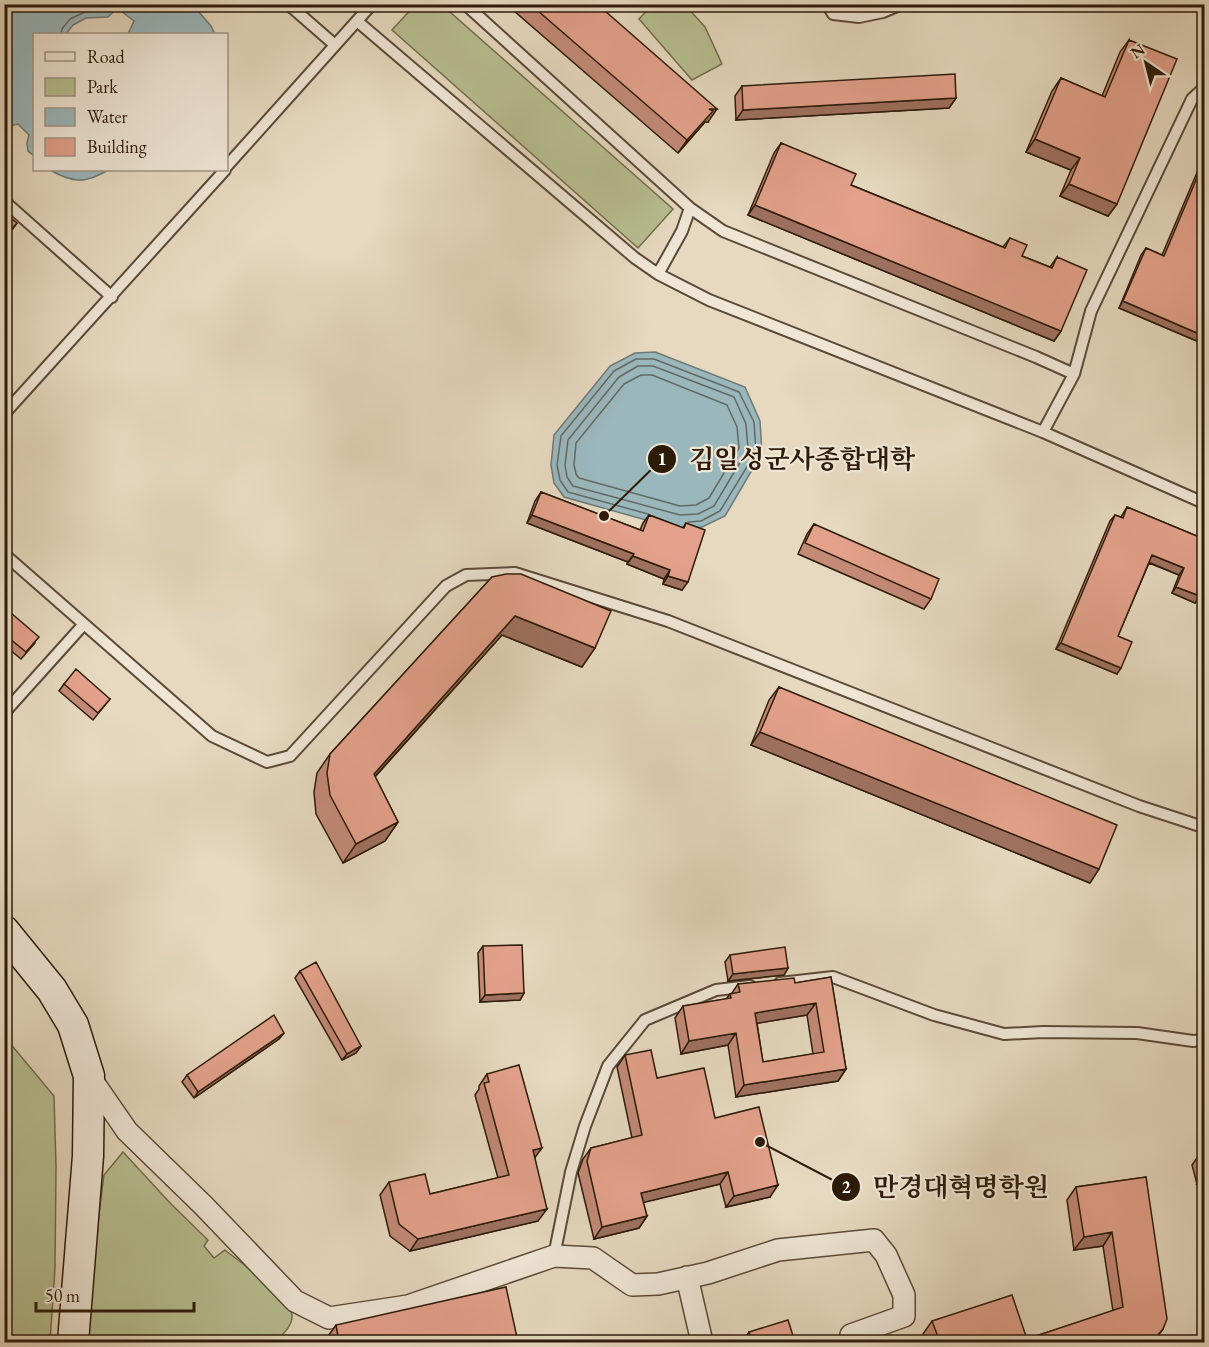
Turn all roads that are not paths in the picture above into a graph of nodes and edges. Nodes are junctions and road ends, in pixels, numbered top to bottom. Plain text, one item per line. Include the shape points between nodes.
1 (288, 4) edge
2 (372, 4) edge
3 (465, 4) edge
4 (827, 4) edge
5 (902, 4) edge
6 (357, 21) junction
7 (335, 45) junction
8 (1204, 88) edge
9 (228, 166) edge
10 (223, 171) edge
11 (4, 201) edge
12 (690, 208) junction
13 (658, 274) junction
14 (112, 297) junction
15 (1074, 374) junction
16 (4, 414) edge
17 (1043, 432) junction
18 (1204, 503) edge
19 (4, 554) edge
20 (84, 624) junction
21 (4, 713) edge
22 (1204, 822) edge
23 (4, 931) edge
24 (774, 984) edge
25 (762, 985) edge
26 (1204, 1040) edge
27 (89, 1076) junction
28 (554, 1256) junction
29 (687, 1277) junction
30 (851, 1335) dead end
31 (73, 1342) edge
32 (702, 1342) edge

1 - 7 lane
2 - 6 lane
3 - 12 lane
4 - 5 lane via 833,14 859,17
6 - 7 lane
6 - 13 lane
7 - 9 lane
8 - 15 lane via 1192,99 1091,311
10 - 14 lane
11 - 14 lane
12 - 13 lane
12 - 15 lane via 723,231
13 - 17 lane via 709,300
14 - 16 lane
15 - 17 lane
17 - 18 lane
19 - 20 lane
20 - 21 lane
20 - 22 lane via 213,736 267,762 290,756 446,586 466,574 515,573 668,621 1139,806 1197,825
23 - 27 main road via 52,990 72,1025
24 - 26 lane via 833,977 934,1015 1004,1034 1137,1033
25 - 28 lane via 716,990 645,1020 608,1065 571,1172
27 - 28 street via 127,1131 295,1301 329,1318 408,1306
27 - 31 main road via 88,1156
28 - 29 street via 593,1258 632,1285
29 - 30 street via 778,1250 874,1240 886,1255 904,1295 904,1316
29 - 32 street

